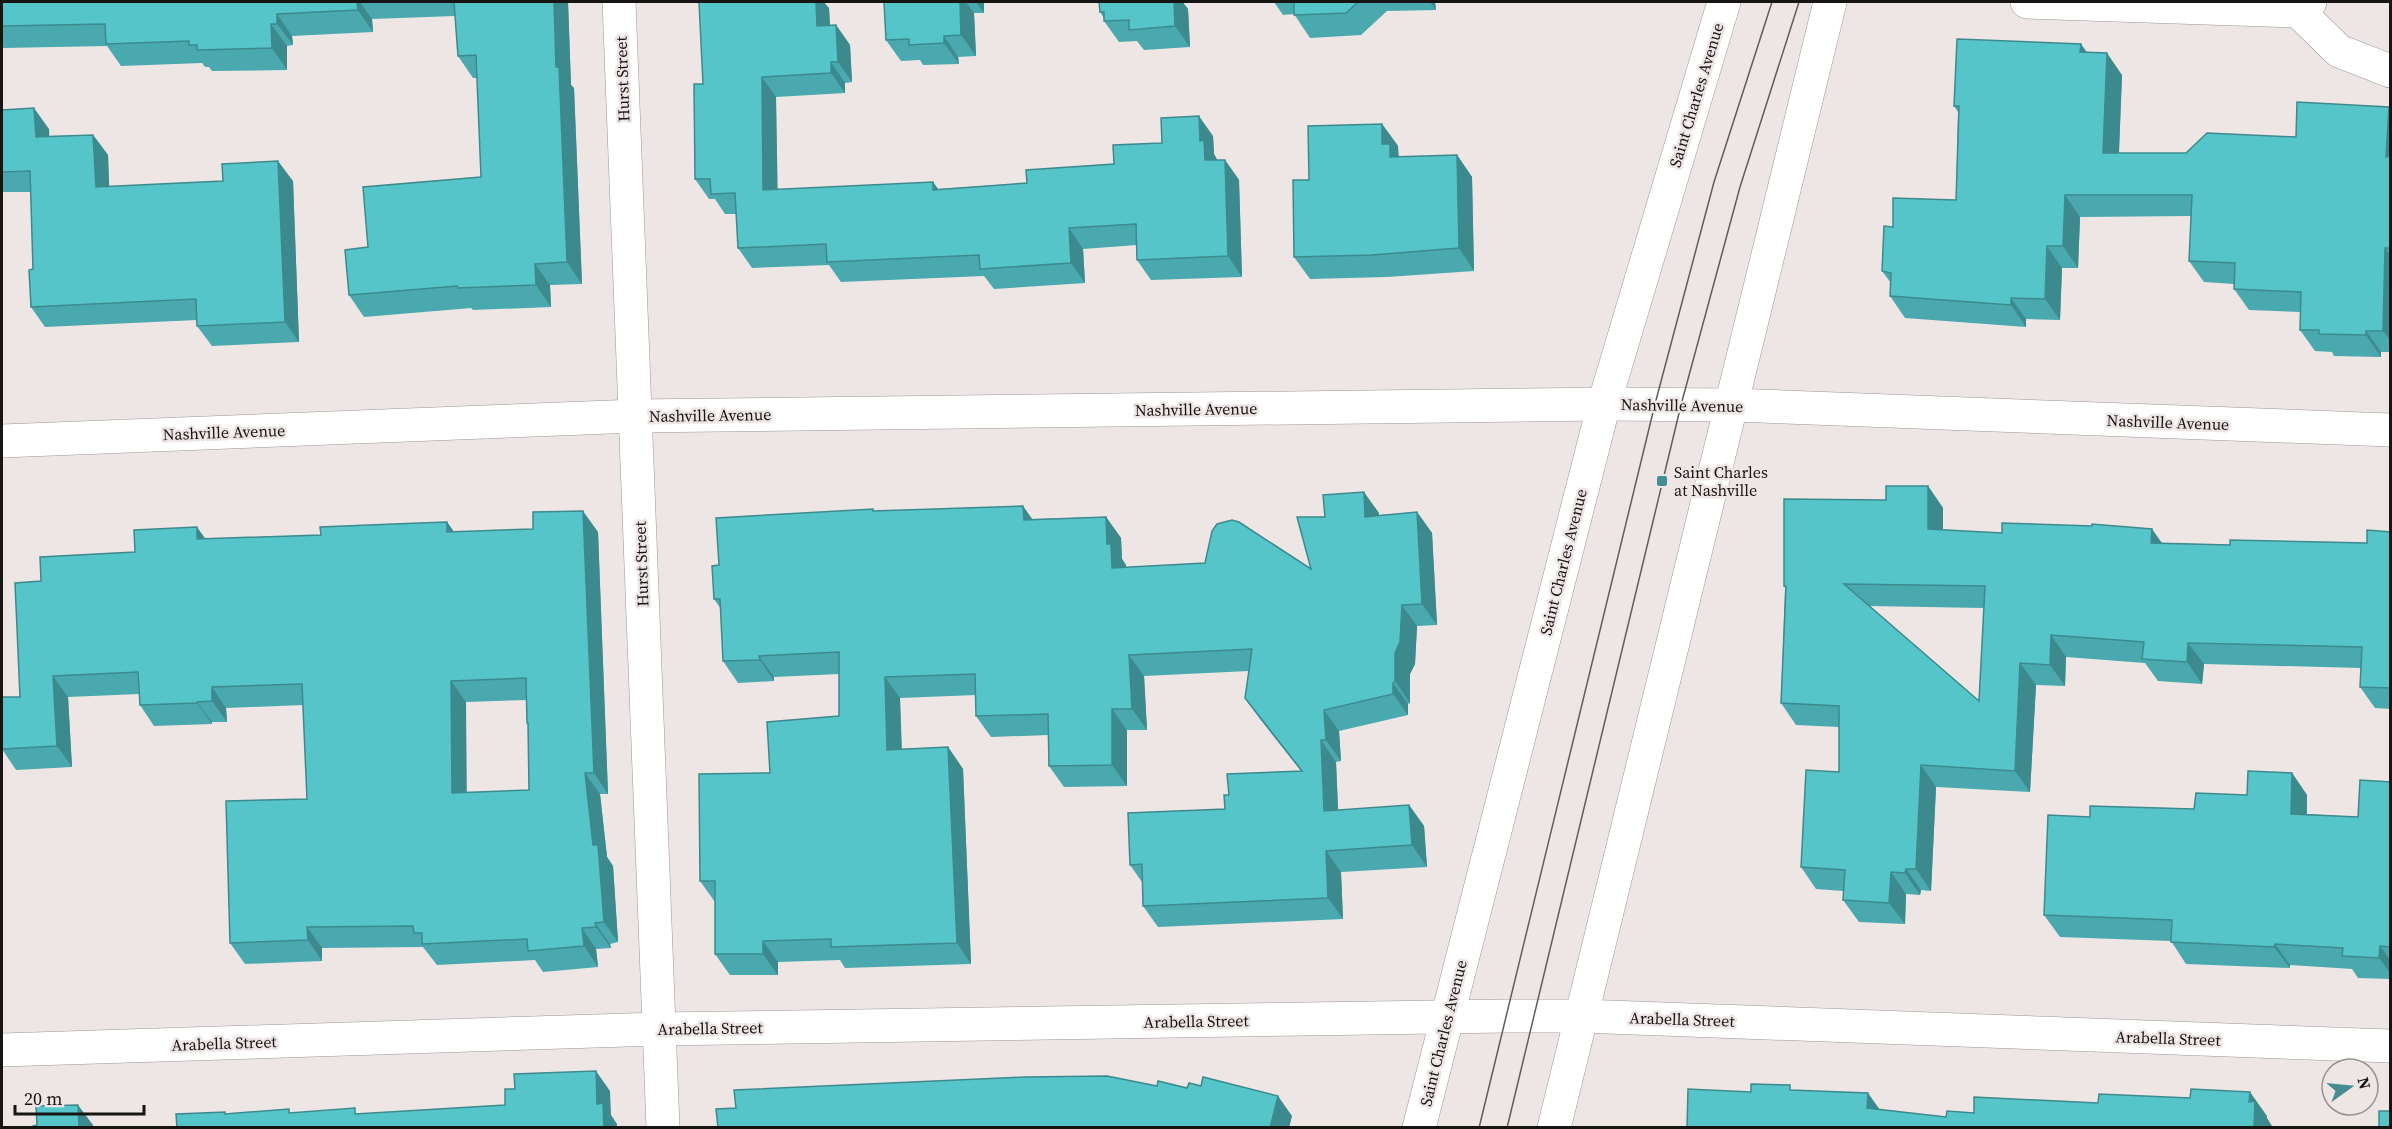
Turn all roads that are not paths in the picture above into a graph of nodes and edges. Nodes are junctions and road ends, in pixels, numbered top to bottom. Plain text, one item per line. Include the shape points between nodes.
1 (619, 2) edge
2 (1724, 2) edge
3 (1830, 2) edge
4 (2027, 2) edge
5 (2304, 6) edge
6 (2391, 71) edge
7 (1604, 404) junction
8 (1731, 405) junction
9 (636, 416) junction
10 (2391, 430) edge
11 (2, 441) edge
12 (1581, 1016) junction
13 (1446, 1017) junction
14 (659, 1029) junction
15 (2391, 1046) edge
16 (2, 1050) edge
17 (663, 1128) edge
18 (1419, 1128) edge
19 (1554, 1128) edge

1 - 9 street, Hurst Street
2 - 7 street, Saint Charles Avenue
3 - 8 street
4 - 5 street
5 - 6 street via 2339,51
7 - 8 street, Nashville Avenue
7 - 9 street, Nashville Avenue
7 - 13 street, Saint Charles Avenue
8 - 10 street, Nashville Avenue
8 - 12 street
9 - 11 street, Nashville Avenue
9 - 14 street, Hurst Street
12 - 13 street, Arabella Street
12 - 15 street, Arabella Street
12 - 19 street
13 - 14 street, Arabella Street
13 - 18 street, Saint Charles Avenue
14 - 16 street, Arabella Street
14 - 17 street, Hurst Street

